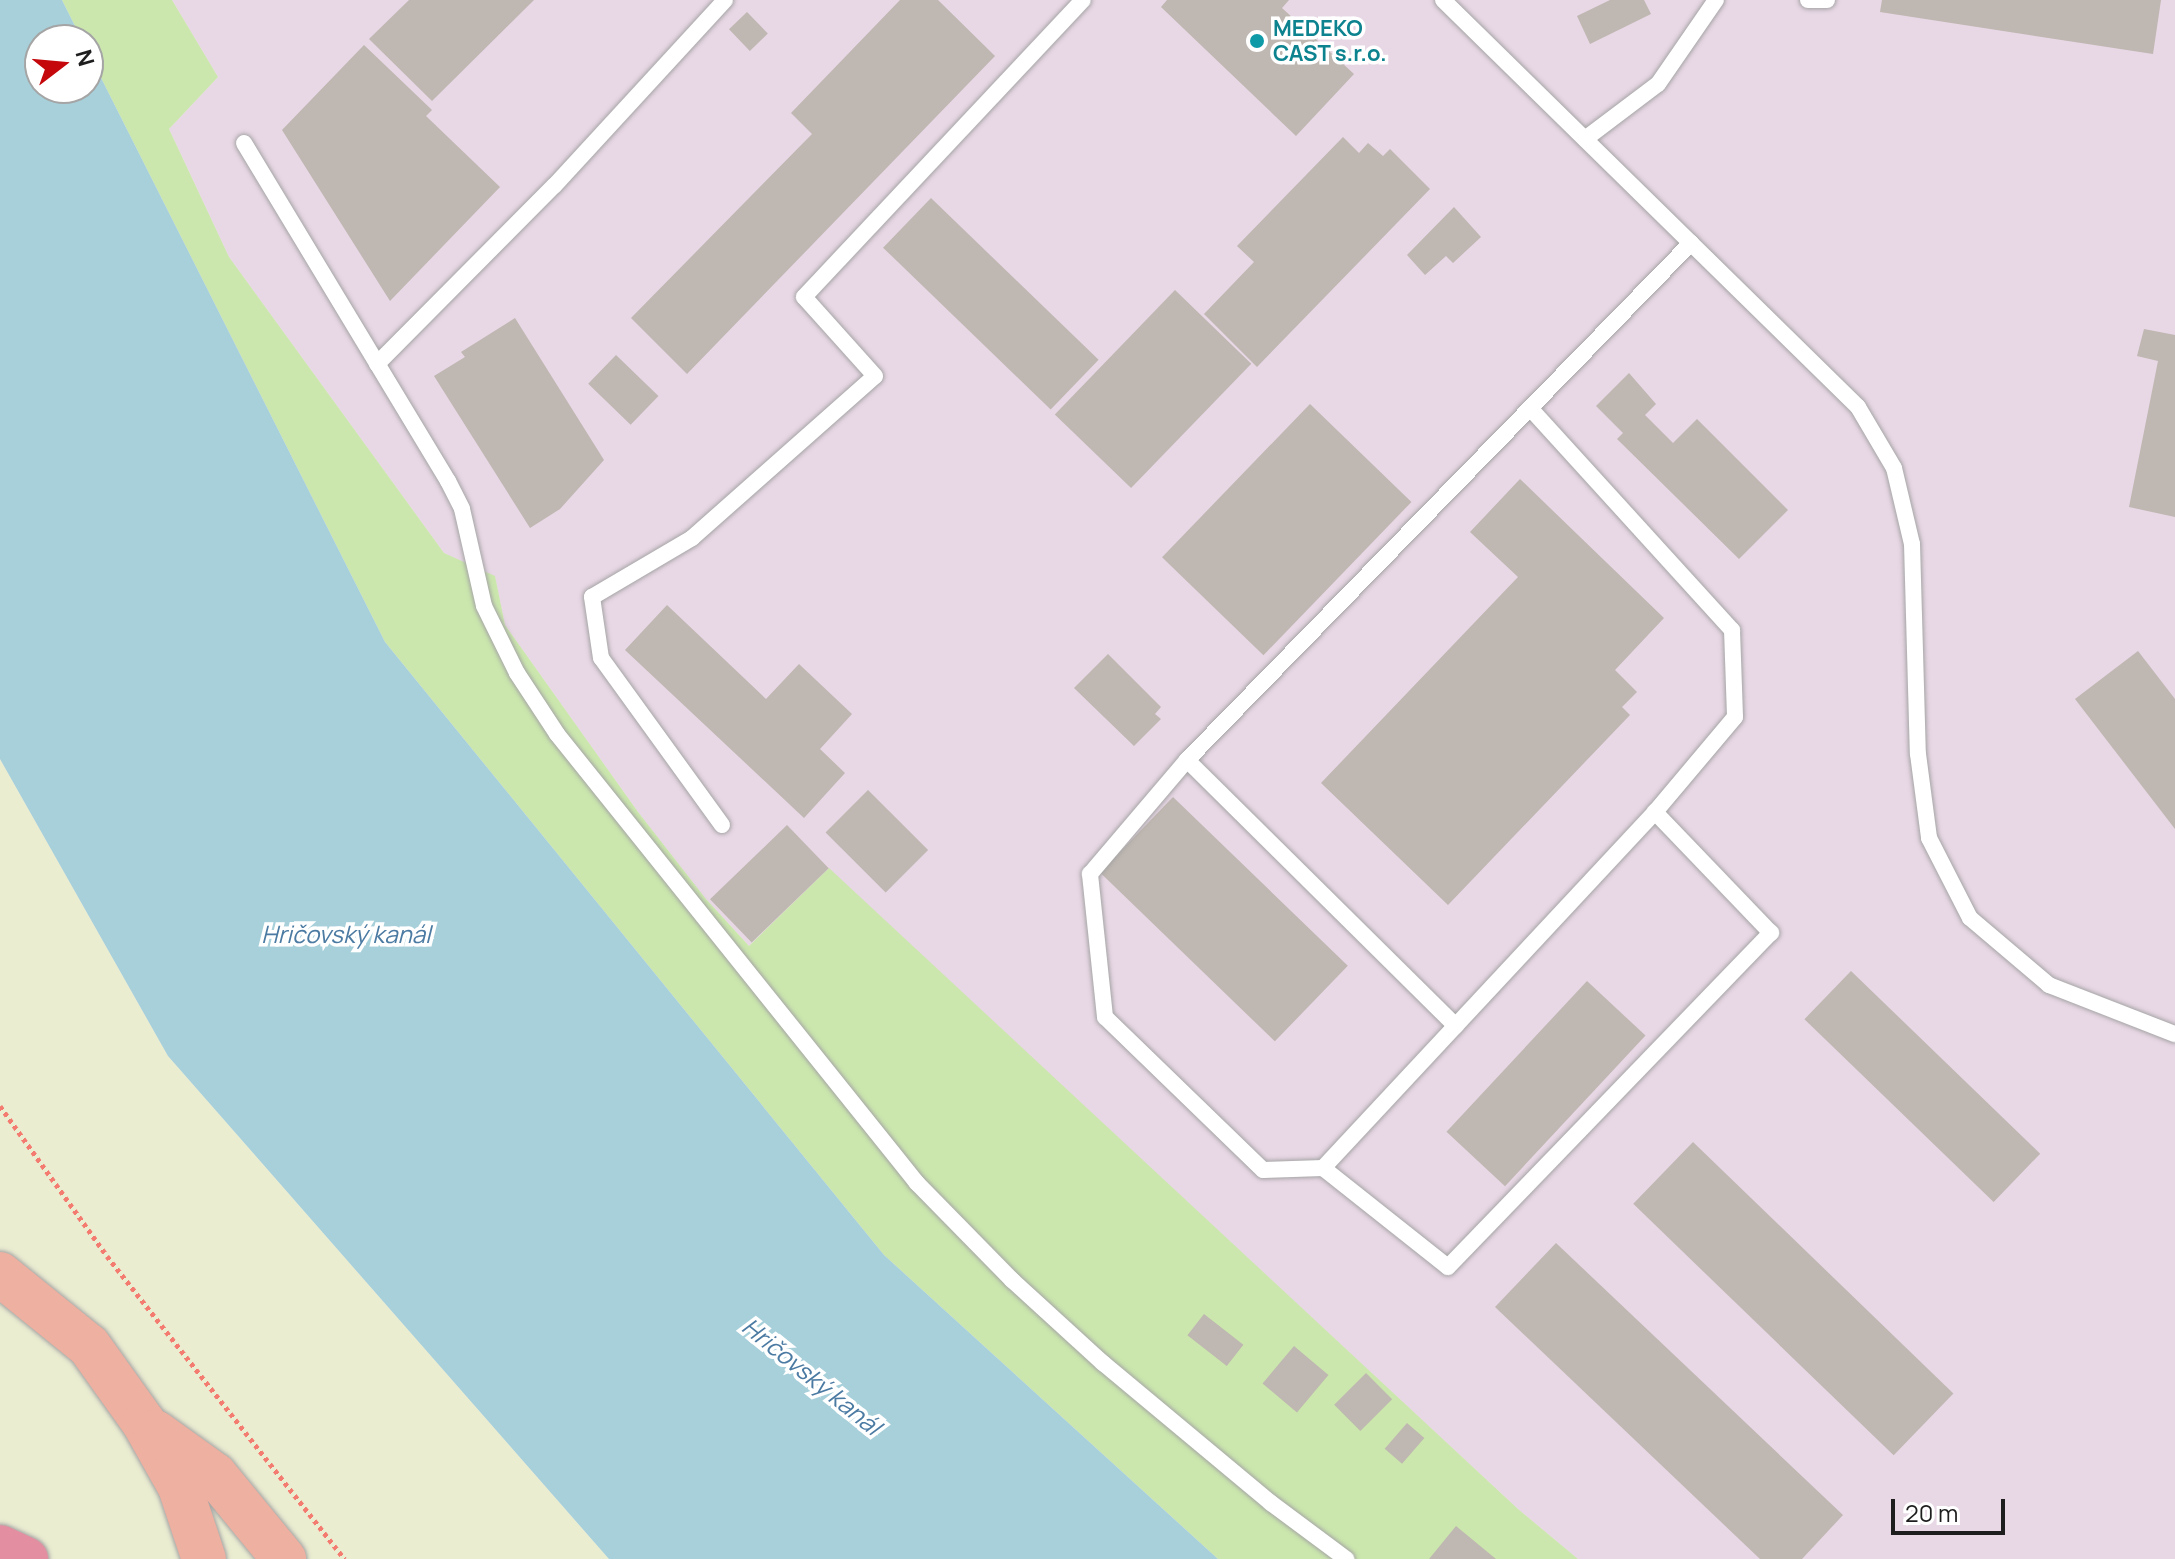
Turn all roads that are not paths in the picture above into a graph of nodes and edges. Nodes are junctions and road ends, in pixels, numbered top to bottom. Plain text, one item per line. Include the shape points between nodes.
1 (725, 0) edge
2 (1083, 0) edge
3 (1443, 0) edge
4 (1716, 0) edge
5 (1808, 0) edge
6 (1827, 0) edge
7 (1585, 139) junction
8 (244, 143) dead end
9 (1691, 243) junction
10 (377, 364) junction
11 (1530, 408) junction
12 (1187, 760) junction
13 (1655, 812) junction
14 (722, 825) dead end
15 (1456, 1026) junction
16 (2175, 1034) edge
17 (1323, 1168) junction
18 (0, 1274) edge
19 (144, 1423) junction
20 (0, 1547) edge
21 (26, 1559) edge
22 (204, 1559) edge
23 (284, 1559) edge
24 (1346, 1559) edge

1 - 10 lane via 555,185
2 - 14 lane via 804,297 875,376 692,538 592,597 601,658
3 - 7 lane
4 - 7 lane via 1658,84
5 - 6 lane
7 - 9 lane
8 - 10 lane
9 - 11 lane
9 - 16 lane via 1858,407 1894,468 1912,544 1918,754 1929,838 1970,918 2049,985
10 - 24 lane via 462,509 484,606 517,673 557,734 917,1183 1103,1363
11 - 12 lane
11 - 13 lane via 1732,630 1735,717
12 - 15 lane
12 - 17 lane via 1090,874 1105,1017 1263,1170
13 - 15 lane
13 - 17 lane via 1771,933 1448,1267
15 - 17 lane
18 - 19 highway via 89,1346
19 - 22 highway via 180,1487
19 - 23 highway via 215,1475
20 - 21 highway

